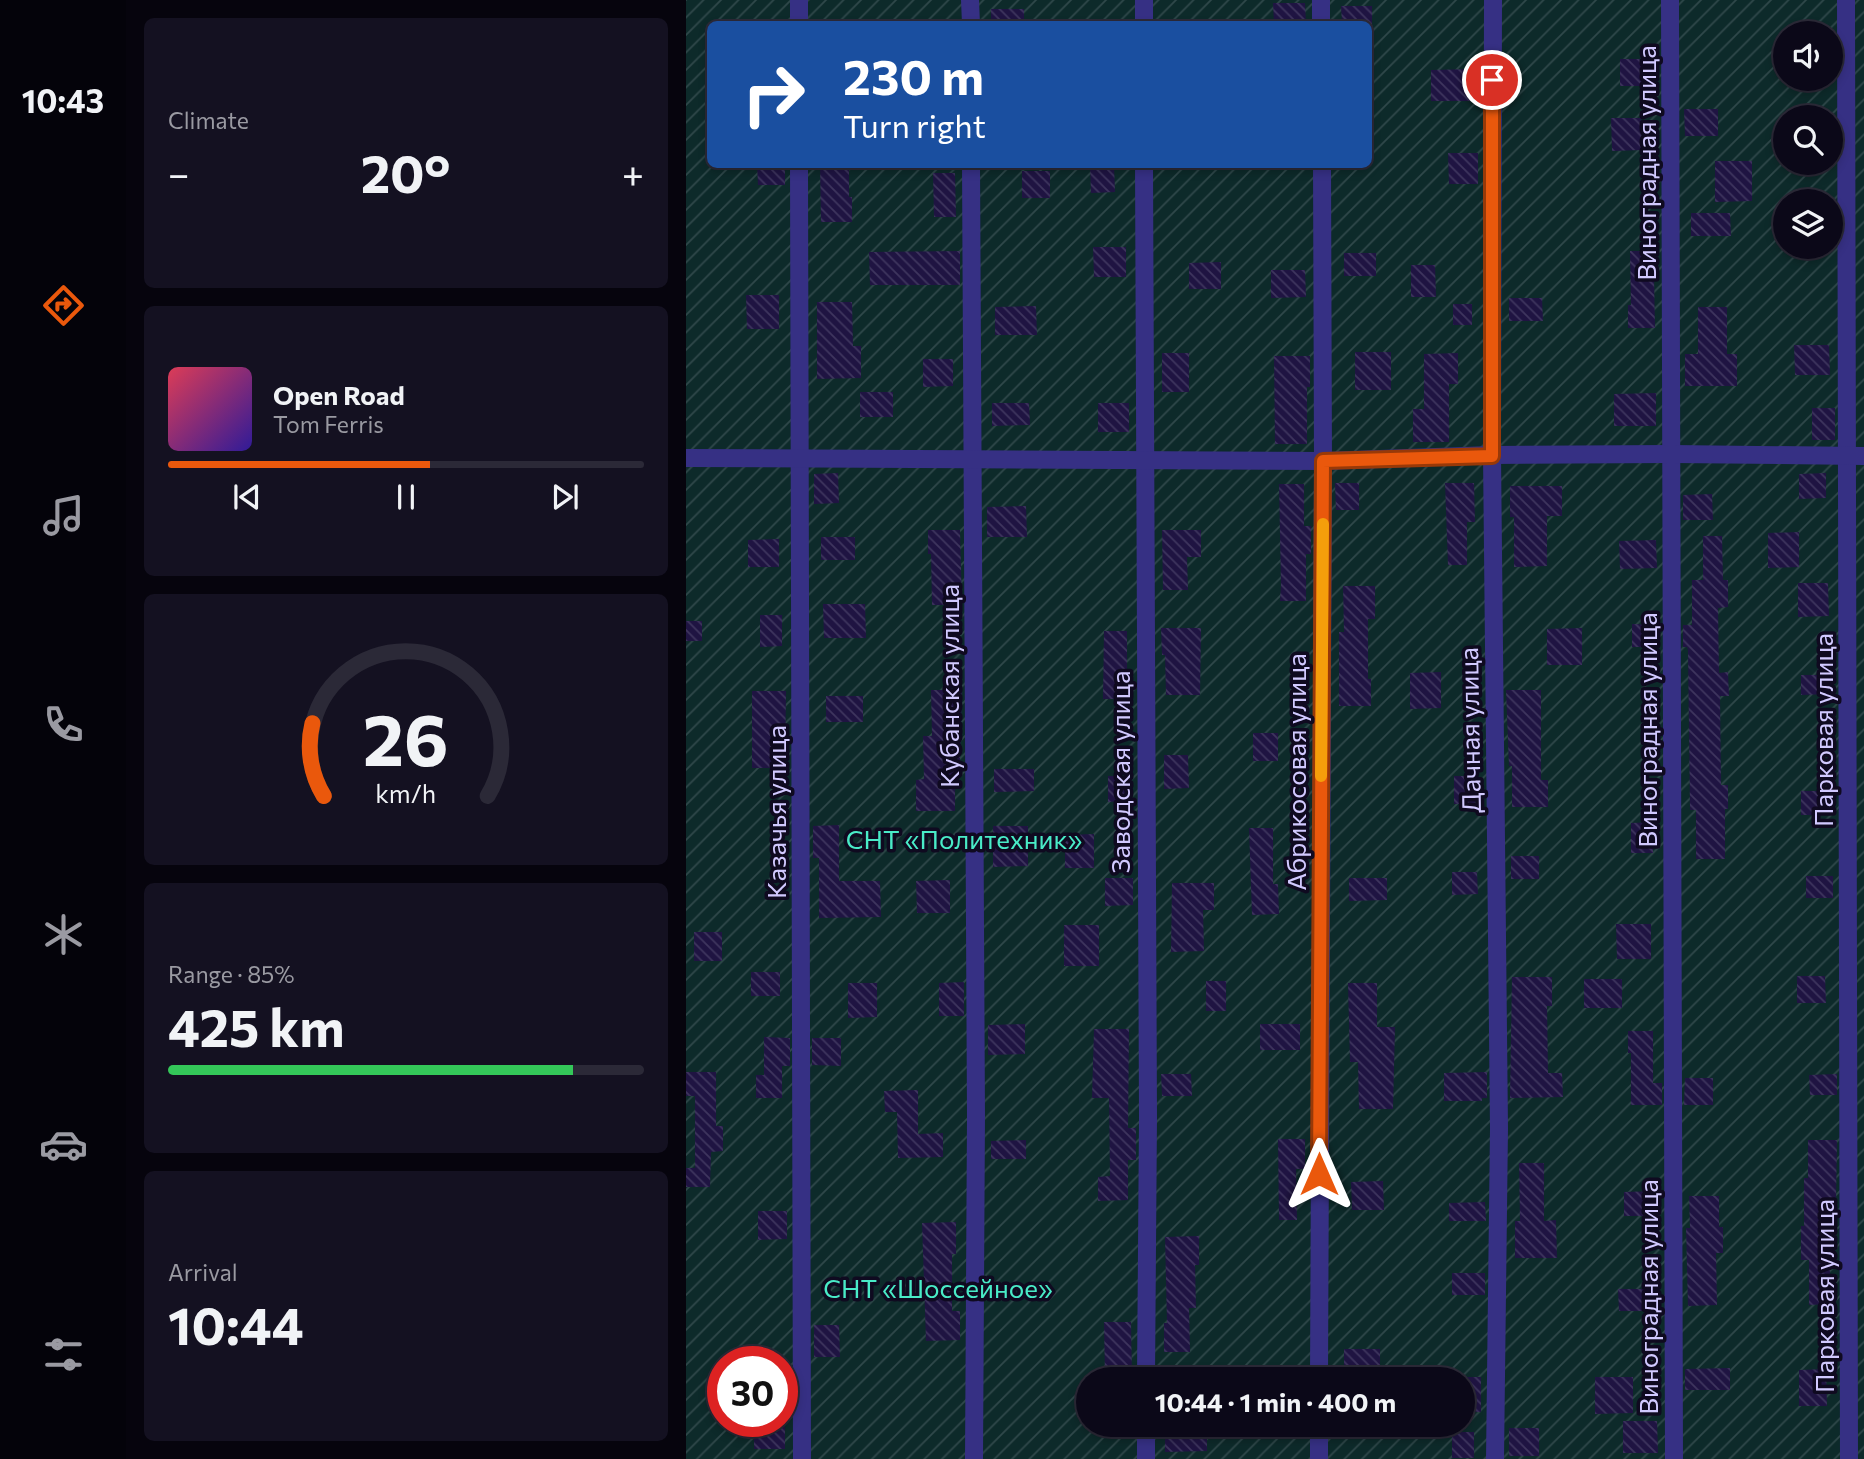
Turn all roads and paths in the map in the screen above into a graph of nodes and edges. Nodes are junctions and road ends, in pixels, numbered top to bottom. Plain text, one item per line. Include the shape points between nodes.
1 (799, 0) edge
2 (970, 0) edge
3 (1144, 0) edge
4 (1321, 0) edge
5 (1493, 0) edge
6 (1670, 0) edge
7 (1846, 0) edge
8 (799, 21) edge
9 (971, 21) edge
10 (1144, 21) edge
11 (1321, 21) edge
12 (799, 168) edge
13 (971, 168) edge
14 (1144, 168) edge
15 (1322, 168) edge
16 (1672, 454) junction
17 (1492, 456) junction
18 (1855, 456) edge
19 (686, 457) edge
20 (800, 459) junction
21 (973, 461) junction
22 (1144, 461) junction
23 (1323, 461) junction
24 (1146, 1367) edge
25 (1319, 1367) edge
26 (1146, 1437) edge
27 (1319, 1437) edge
28 (802, 1459) edge
29 (974, 1459) edge
30 (1146, 1459) edge
31 (1319, 1459) edge
32 (1495, 1459) edge
33 (1674, 1459) edge
34 (1849, 1459) edge

1 - 8 street
2 - 9 street
3 - 10 street
4 - 11 street
5 - 17 street, Дачная улица
6 - 16 street, Виноградная улица
7 - 18 street, Парковая улица
12 - 20 street, Казачья улица
13 - 21 street, Кубанская улица
14 - 22 street, Заводская улица
15 - 23 street, Абрикосовая улица
16 - 17 street
16 - 18 street
16 - 33 street, Виноградная улица
17 - 23 street
17 - 32 street, Дачная улица via 1499,1128
18 - 34 street, Парковая улица
19 - 20 street
20 - 21 street
20 - 28 street, Казачья улица
21 - 22 street
21 - 29 street, Кубанская улица
22 - 23 street
22 - 24 street, Заводская улица
23 - 25 street, Абрикосовая улица
26 - 30 street
27 - 31 street

